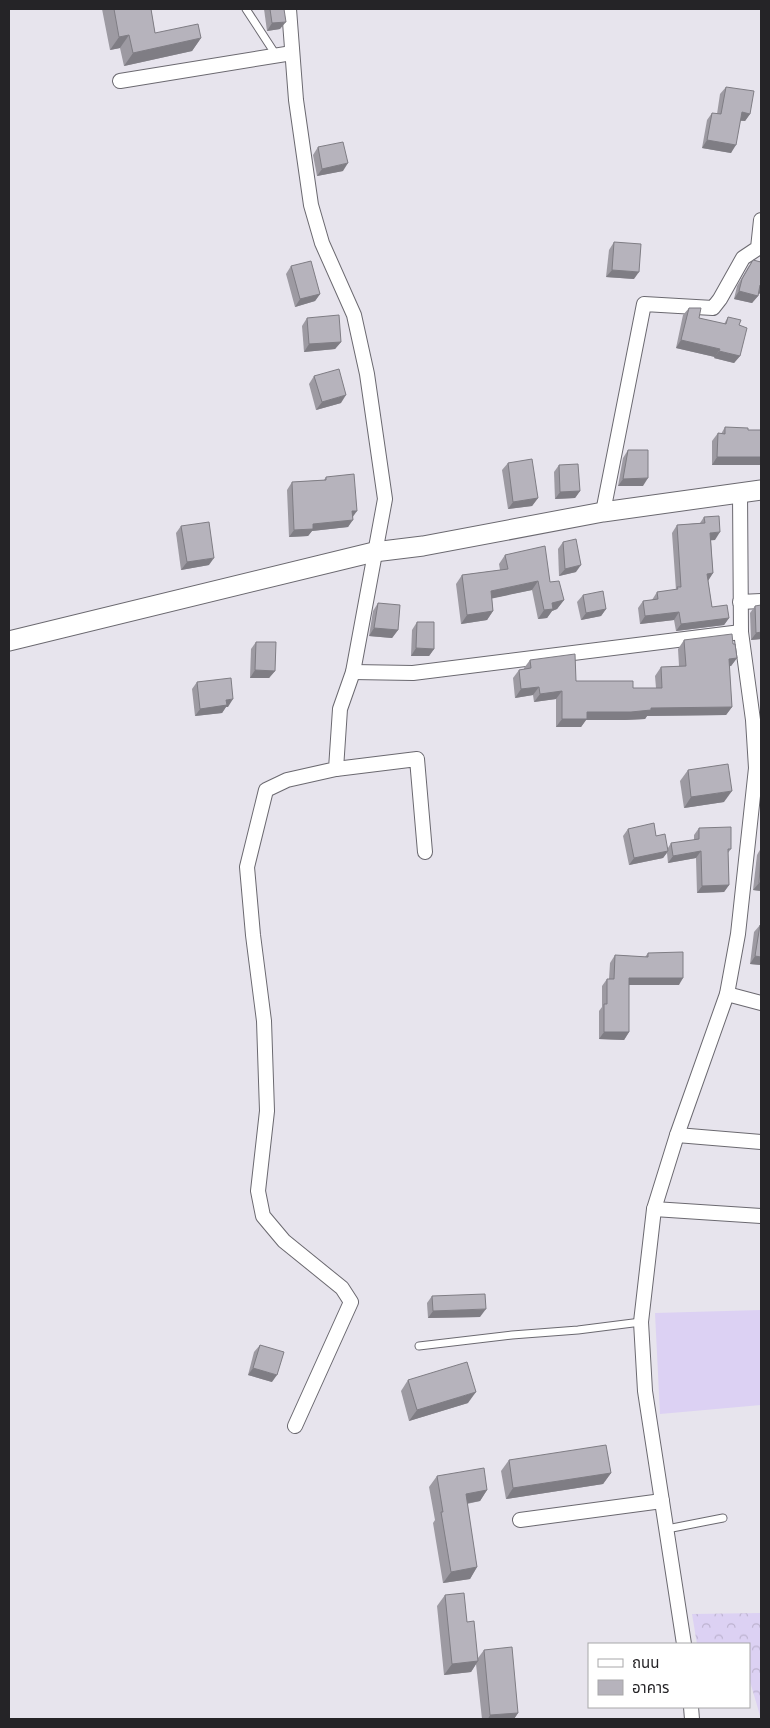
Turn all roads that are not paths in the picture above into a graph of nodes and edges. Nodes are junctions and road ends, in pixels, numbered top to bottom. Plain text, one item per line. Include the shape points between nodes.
1 (246, 9) edge
2 (290, 9) edge
3 (292, 52) junction
4 (276, 55) junction
5 (120, 82) dead end
6 (761, 220) edge
7 (743, 258) junction
8 (761, 260) edge
9 (761, 490) edge
10 (740, 493) junction
11 (603, 512) junction
12 (374, 552) junction
13 (761, 601) edge
14 (740, 602) junction
15 (740, 632) junction
16 (9, 641) edge
17 (353, 672) junction
18 (757, 719) edge
19 (336, 769) junction
20 (756, 811) edge
21 (425, 852) dead end
22 (728, 994) junction
23 (761, 1003) edge
24 (677, 1135) junction
25 (761, 1142) edge
26 (654, 1209) junction
27 (761, 1216) edge
28 (641, 1322) junction
29 (419, 1346) dead end
30 (295, 1426) dead end
31 (662, 1501) junction
32 (723, 1518) dead end
33 (520, 1520) dead end
34 (667, 1529) junction
35 (684, 1643) edge

1 - 4 lane
2 - 3 street
3 - 4 street
3 - 12 street via 310,205 322,243 354,315 367,374 385,498
4 - 5 street
6 - 7 street via 758,248
7 - 8 street
7 - 11 street via 713,308 644,304
9 - 10 street
10 - 11 street
10 - 14 street
11 - 12 street via 423,546
12 - 16 street
12 - 17 street
13 - 14 street
14 - 15 street
15 - 17 street via 413,673
15 - 18 street
17 - 19 street via 340,709
18 - 20 street
19 - 21 street via 417,759
19 - 30 street via 287,780 266,790 247,868 264,1021 267,1111 258,1191 263,1216 284,1241 342,1288 352,1302
20 - 22 street
22 - 23 street
22 - 24 street
24 - 25 street
24 - 26 street
26 - 27 street
26 - 28 street
28 - 29 lane
28 - 31 street via 645,1391
31 - 33 street
31 - 34 street
32 - 34 lane
34 - 35 street

